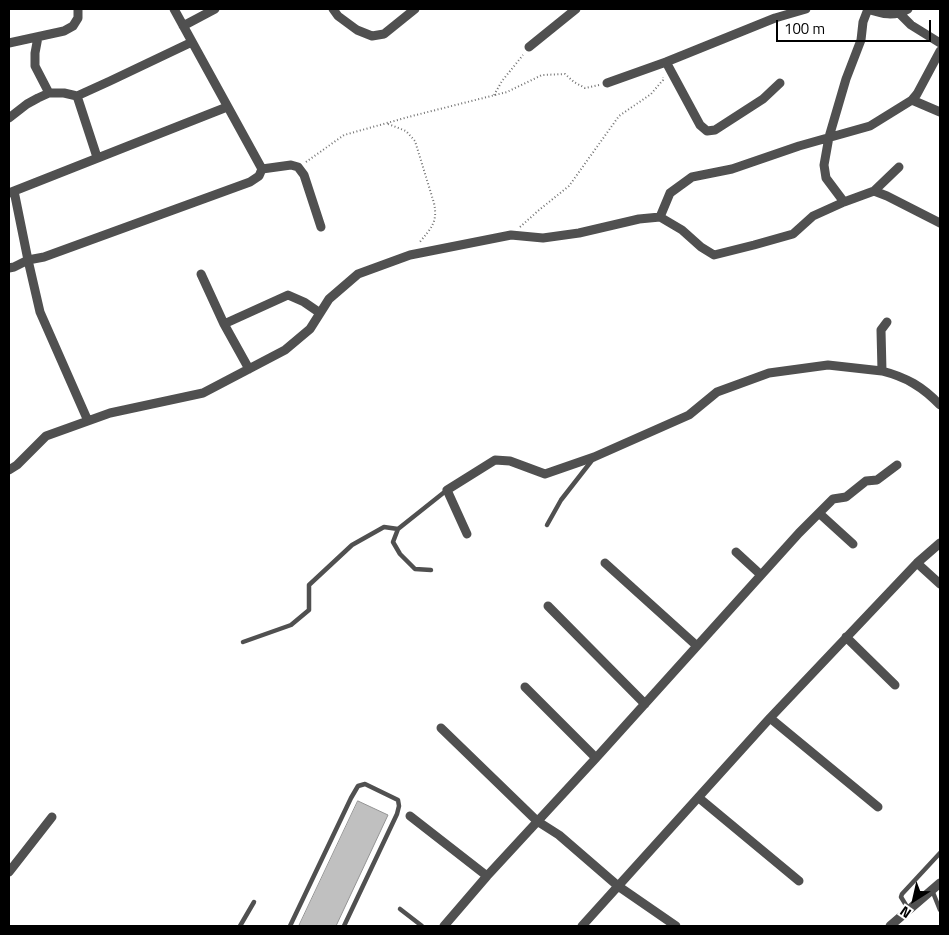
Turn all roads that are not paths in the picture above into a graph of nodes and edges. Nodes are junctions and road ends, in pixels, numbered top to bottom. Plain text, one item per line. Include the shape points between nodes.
1 (78, 9) edge
2 (174, 9) edge
3 (215, 9) edge
4 (333, 9) edge
5 (416, 9) edge
6 (576, 9) edge
7 (806, 9) edge
8 (868, 9) edge
9 (904, 11) edge
10 (787, 12) edge
11 (183, 26) junction
12 (38, 37) junction
13 (192, 42) junction
14 (940, 43) edge
15 (9, 44) edge
16 (529, 47) road end
17 (940, 51) edge
18 (666, 62) junction
19 (780, 82) dead end
20 (607, 83) road end
21 (49, 93) junction
22 (76, 96) junction
23 (912, 100) junction
24 (227, 107) junction
25 (940, 112) edge
26 (9, 118) edge
27 (829, 137) junction
28 (97, 157) junction
29 (899, 168) dead end
30 (262, 169) junction
31 (874, 191) junction
32 (11, 192) edge
33 (844, 202) junction
34 (660, 217) junction
35 (940, 223) edge
36 (321, 227) dead end
37 (28, 260) junction
38 (9, 268) edge
39 (201, 274) dead end
40 (320, 313) junction
41 (887, 322) dead end
42 (224, 324) junction
43 (249, 369) junction
44 (882, 371) junction
45 (940, 405) edge
46 (88, 421) junction
47 (594, 458) junction
48 (897, 465) dead end
49 (9, 470) edge
50 (447, 490) junction
51 (820, 514) junction
52 (547, 525) dead end
53 (398, 529) junction
54 (467, 534) dead end
55 (940, 543) edge
56 (853, 544) dead end
57 (736, 552) dead end
58 (605, 562) dead end
59 (917, 563) junction
60 (431, 570) dead end
61 (761, 576) junction
62 (940, 584) edge
63 (548, 606) dead end
64 (846, 638) junction
65 (242, 642) dead end
66 (697, 646) junction
67 (895, 685) dead end
68 (525, 687) dead end
69 (645, 704) junction
70 (770, 718) junction
71 (441, 728) dead end
72 (596, 758) junction
73 (699, 798) junction
74 (878, 807) dead end
75 (410, 816) dead end
76 (52, 818) dead end
77 (537, 821) junction
78 (940, 853) edge
79 (9, 872) edge
80 (487, 876) junction
81 (799, 881) dead end
82 (940, 883) edge
83 (618, 886) junction
84 (932, 890) junction
85 (254, 902) dead end
86 (400, 909) dead end
87 (909, 910) junction
88 (940, 910) edge
89 (240, 926) edge
90 (290, 926) edge
91 (344, 926) edge
92 (422, 926) edge
93 (444, 926) edge
94 (582, 926) edge
95 (676, 926) edge
96 (890, 926) edge

1 - 12 street via 78,18 73,26
2 - 11 street
3 - 11 street
4 - 5 street via 356,30 372,36 384,34
6 - 16 street
7 - 10 street
8 - 9 street via 890,14
8 - 27 street
9 - 14 street via 911,25
10 - 18 street
11 - 13 street
12 - 15 street
12 - 21 street via 36,66
13 - 22 street
13 - 24 street
17 - 23 street
18 - 19 street via 700,125 707,131 715,130 763,100
18 - 20 street
21 - 22 street
21 - 26 street
22 - 28 street
23 - 25 street
23 - 27 street via 870,126
24 - 28 street
24 - 30 street
27 - 33 street via 824,165 826,178
27 - 34 street via 732,169 692,177 670,193
28 - 32 street
29 - 31 street
30 - 36 street via 298,167 304,175
30 - 37 street via 259,176 250,182
31 - 33 street
31 - 35 street
32 - 37 street
33 - 34 street via 813,216 793,234 714,255
34 - 40 street via 639,218 543,238 511,235 410,255 358,274 329,298
37 - 38 street
37 - 46 street via 40,312
39 - 42 street
40 - 42 street via 288,295
40 - 43 street via 310,329 285,350
41 - 44 street via 881,330
42 - 43 street
43 - 46 street via 203,393 110,413
44 - 45 street via 919,386
44 - 47 street via 828,365 769,373 717,392 689,415
46 - 49 street via 46,436
47 - 50 street via 545,474 510,461 494,460
47 - 52 lane via 561,500
48 - 51 street via 877,480 866,481 846,497 834,499
50 - 53 lane
50 - 54 street
51 - 56 street
51 - 61 street
53 - 60 lane via 393,542 400,554 415,569
53 - 65 lane via 384,527 352,545 309,586 309,610 290,625
55 - 59 street
57 - 61 street
58 - 66 street
59 - 62 street
59 - 64 street
61 - 66 street
63 - 69 street
64 - 67 street
64 - 70 street
66 - 69 street
68 - 72 street
69 - 72 street
70 - 73 street
70 - 74 street
71 - 77 street
72 - 77 street
73 - 81 street
73 - 83 street
75 - 80 street
76 - 79 street
77 - 80 street
77 - 83 street via 559,835
78 - 87 lane via 902,894 901,898
80 - 93 street
82 - 84 street
83 - 94 street
83 - 95 street
84 - 87 street
84 - 88 lane
85 - 89 lane
86 - 92 lane
87 - 96 street
90 - 91 lane via 351,798 358,786 365,784 398,800 399,806

